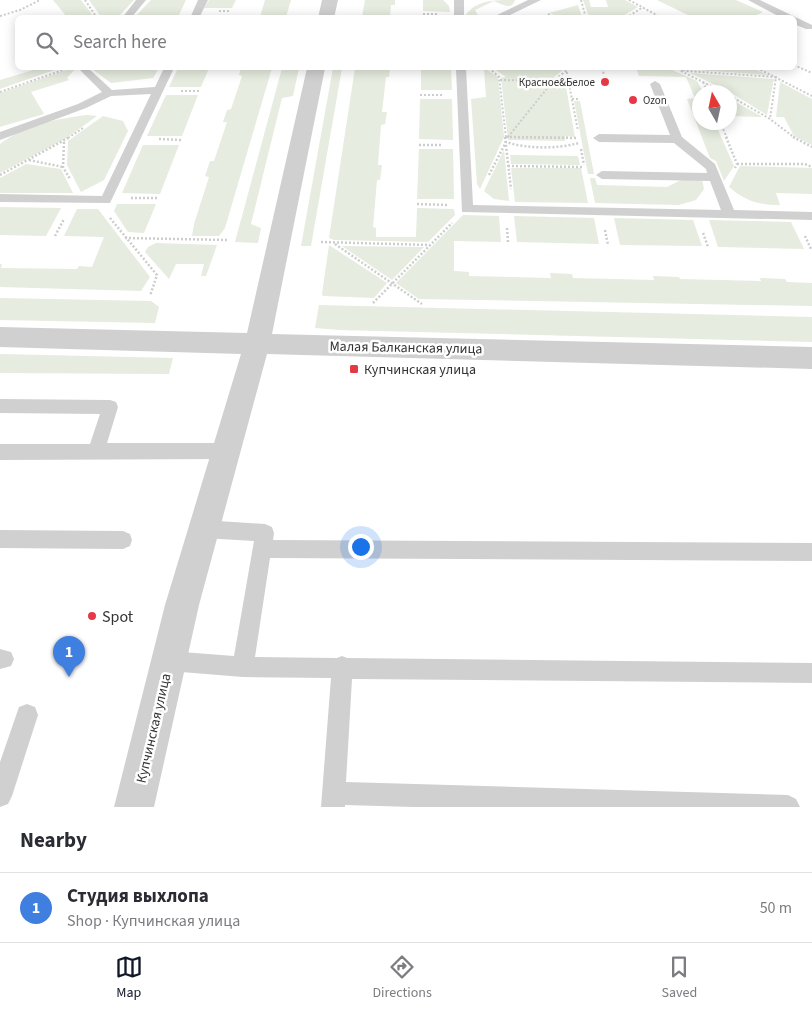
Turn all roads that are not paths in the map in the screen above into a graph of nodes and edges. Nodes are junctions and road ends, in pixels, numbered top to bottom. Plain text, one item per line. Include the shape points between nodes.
1 (141, 0) edge
2 (203, 0) edge
3 (330, 0) edge
4 (459, 0) edge
5 (536, 0) edge
6 (753, 0) edge
7 (128, 15) edge
8 (196, 15) edge
9 (327, 15) edge
10 (459, 15) edge
11 (502, 15) edge
12 (784, 15) edge
13 (797, 21) edge
14 (809, 27) dead end
15 (86, 70) edge
16 (168, 70) edge
17 (316, 70) edge
18 (461, 70) edge
19 (655, 84) dead end
20 (158, 90) junction
21 (109, 93) junction
22 (0, 136) edge
23 (598, 138) dead end
24 (677, 140) junction
25 (602, 175) dead end
26 (715, 177) junction
27 (0, 198) edge
28 (82, 200) joint
29 (729, 214) junction
30 (812, 216) edge
31 (0, 337) edge
32 (257, 344) junction
33 (812, 358) edge
34 (0, 406) edge
35 (226, 451) junction
36 (0, 452) edge
37 (95, 453) junction
38 (203, 529) junction
39 (0, 539) edge
40 (123, 540) dead end
41 (263, 549) junction
42 (812, 552) edge
43 (169, 661) junction
44 (342, 666) junction
45 (243, 667) junction
46 (812, 673) edge
47 (27, 715) dead end
48 (0, 796) edge
49 (333, 800) edge
50 (134, 807) edge
51 (788, 807) edge

1 - 7 lane
2 - 8 lane
3 - 9 street
4 - 10 lane
5 - 11 lane
6 - 12 lane
13 - 14 lane
15 - 21 lane
16 - 20 lane
17 - 32 street, Купчинская улица
18 - 29 lane via 467,209
19 - 24 lane
20 - 21 lane
20 - 28 lane via 106,200
21 - 22 lane
23 - 24 lane
24 - 26 lane via 711,167
25 - 26 lane
26 - 29 lane
27 - 28 lane
29 - 30 lane
31 - 32 street, Малая Балканская улица
32 - 33 street, Малая Балканская улица
32 - 35 street, Купчинская улица
34 - 37 lane via 110,407
35 - 37 lane via 136,449
35 - 38 street, Купчинская улица
36 - 37 lane
38 - 41 lane via 265,533
38 - 43 street, Купчинская улица
39 - 40 lane
41 - 42 lane
41 - 45 lane
43 - 45 lane
43 - 50 street, Купчинская улица
44 - 45 lane
44 - 46 lane
44 - 49 lane
47 - 48 lane
49 - 51 lane

